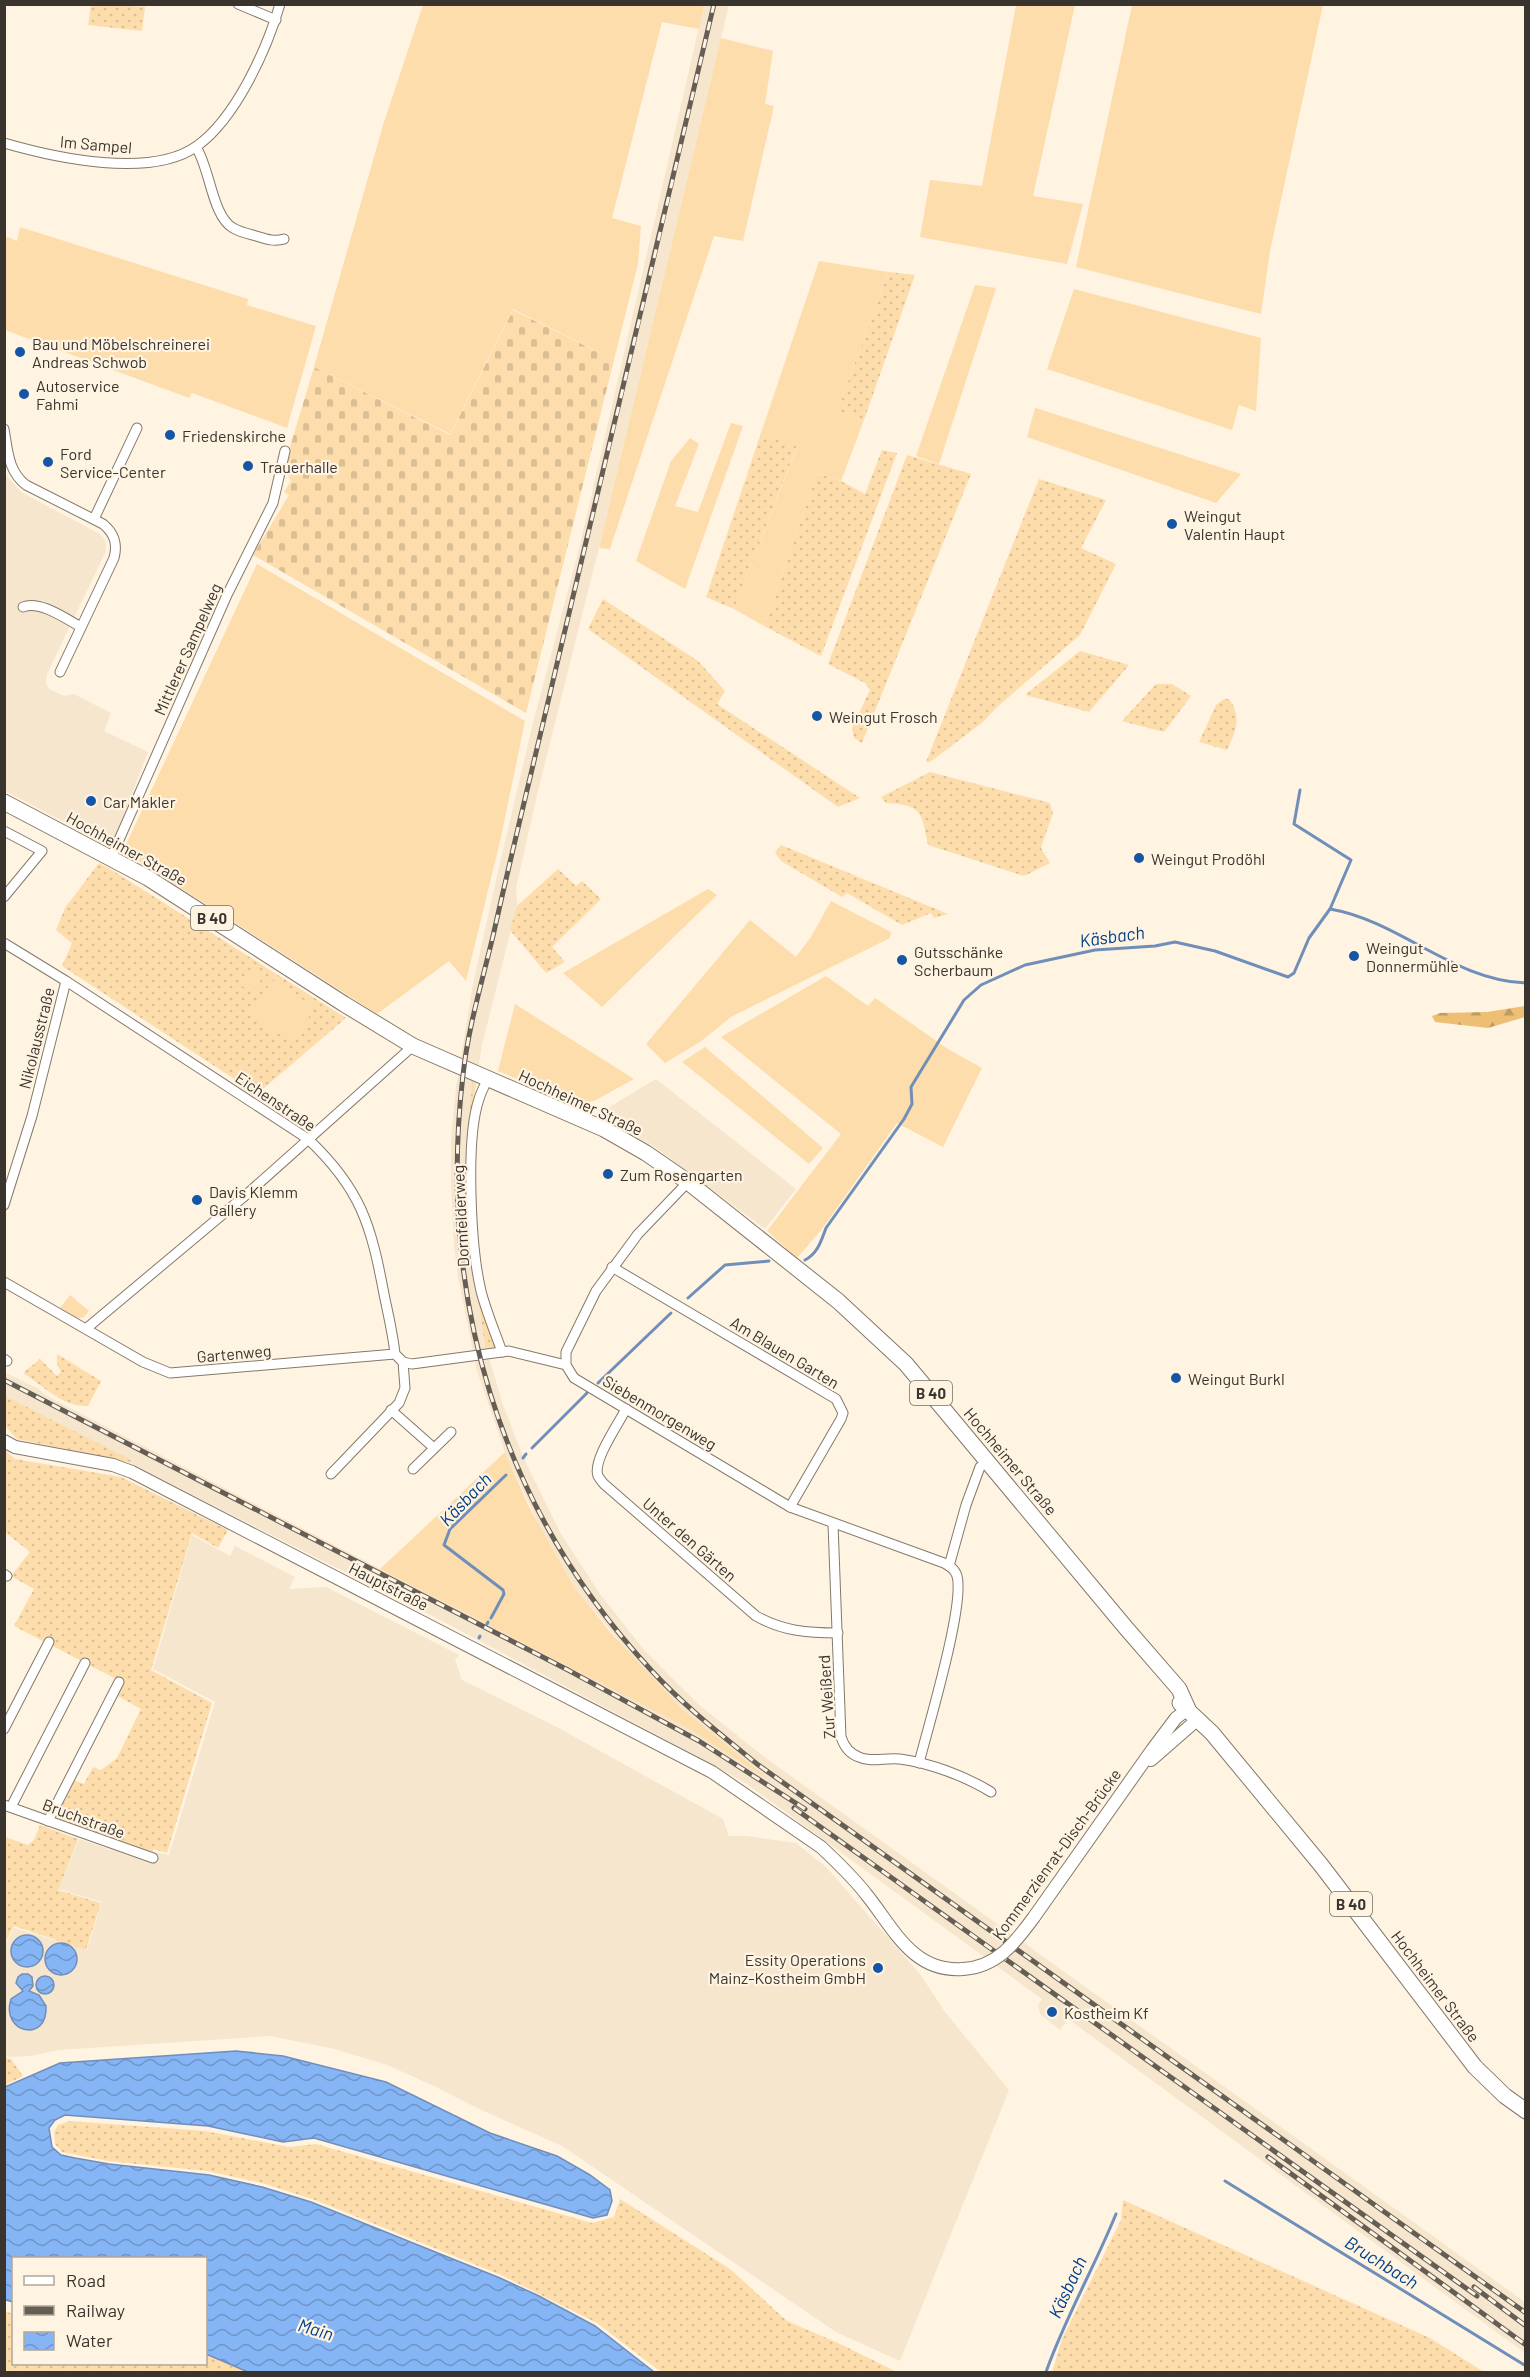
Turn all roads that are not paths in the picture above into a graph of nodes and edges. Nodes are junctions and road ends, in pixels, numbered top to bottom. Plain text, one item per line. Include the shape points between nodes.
1 (238, 4) edge
2 (280, 4) edge
3 (276, 20) junction
4 (4, 143) edge
5 (196, 147) junction
6 (284, 239) dead end
7 (137, 428) dead end
8 (4, 429) edge
9 (285, 451) dead end
10 (94, 519) junction
11 (23, 607) dead end
12 (81, 627) junction
13 (60, 672) dead end
14 (4, 802) edge
15 (4, 831) edge
16 (111, 858) junction
17 (4, 897) edge
18 (4, 943) edge
19 (66, 981) junction
20 (413, 1046) junction
21 (488, 1078) junction
22 (308, 1139) junction
23 (688, 1182) junction
24 (4, 1205) edge
25 (612, 1267) junction
26 (4, 1282) edge
27 (87, 1328) junction
28 (502, 1352) junction
29 (395, 1354) junction
30 (403, 1362) junction
31 (566, 1365) junction
32 (626, 1409) junction
33 (391, 1410) junction
34 (451, 1432) dead end
35 (4, 1441) edge
36 (434, 1448) junction
37 (980, 1467) dead end
38 (413, 1469) dead end
39 (331, 1474) dead end
40 (790, 1507) junction
41 (833, 1524) junction
42 (949, 1566) junction
43 (837, 1633) junction
44 (49, 1642) dead end
45 (85, 1663) dead end
46 (119, 1682) dead end
47 (1193, 1714) junction
48 (4, 1729) edge
49 (919, 1763) junction
50 (991, 1792) dead end
51 (746, 1794) joint
52 (8, 1806) edge
53 (48, 1821) junction
54 (153, 1858) dead end
55 (1526, 2111) edge

1 - 3 street
2 - 3 street, Im Sampel
3 - 5 street, Im Sampel via 240,94 226,116
4 - 5 street, Im Sampel via 64,158 135,164
5 - 6 street via 226,222 234,229 271,240
7 - 10 street
8 - 10 street via 11,467 19,479
9 - 16 street, Mittlerer Sampelweg via 273,503 227,595
10 - 12 street via 113,534 116,550
11 - 12 street via 39,606
12 - 13 street
14 - 16 main road, Hochheimer Straße / B 40
15 - 17 street via 42,850
16 - 20 main road, Hochheimer Straße / B 40
18 - 19 street, Eichenstraße
19 - 22 street, Eichenstraße
19 - 24 street, Nikolausstraße via 32,1116
20 - 21 main road, Hochheimer Straße / B 40
20 - 22 street
21 - 23 main road, Hochheimer Straße / B 40 via 604,1129
21 - 28 street, Dornfelderweg via 478,1101 473,1137 474,1243 481,1291
22 - 27 street
22 - 29 street, Eichenstraße via 347,1182 366,1217 378,1257
23 - 25 street
23 - 47 main road, Hochheimer Straße / B 40 via 884,1341 1179,1689
25 - 31 street via 579,1322 566,1352
25 - 40 street, Am Blauen Garten via 841,1405 841,1419
26 - 27 street, Gartenweg
27 - 29 street, Gartenweg via 143,1362 170,1373
28 - 30 street
28 - 31 street
29 - 30 street
30 - 33 street via 405,1388
31 - 32 street, Siebenmorgenweg via 574,1378
32 - 40 street, Siebenmorgenweg
32 - 43 street, Unter den Gärten via 599,1458 598,1476 604,1484 756,1616 794,1631
33 - 36 street
33 - 39 street
34 - 36 street
35 - 51 street, Hauptstraße via 15,1447 132,1472 712,1772
36 - 38 street
37 - 42 street
40 - 41 street, Siebenmorgenweg
41 - 42 street, Siebenmorgenweg
41 - 43 street, Zur Weißerd
42 - 49 street via 958,1578 957,1601
43 - 49 street, Zur Weißerd via 844,1744 854,1755 868,1760
44 - 48 street
45 - 52 street
46 - 53 street
47 - 51 street, Kommerzienrat-Disch-Brücke, bridge via 1157,1755 1140,1767 1011,1947 981,1966 963,1969 933,1965 912,1953 837,1862
47 - 55 main road, Hochheimer Straße / B 40 via 1321,1865 1475,2067
49 - 50 street, Zur Weißerd via 957,1775
52 - 53 street, Bruchstraße
53 - 54 street, Bruchstraße

